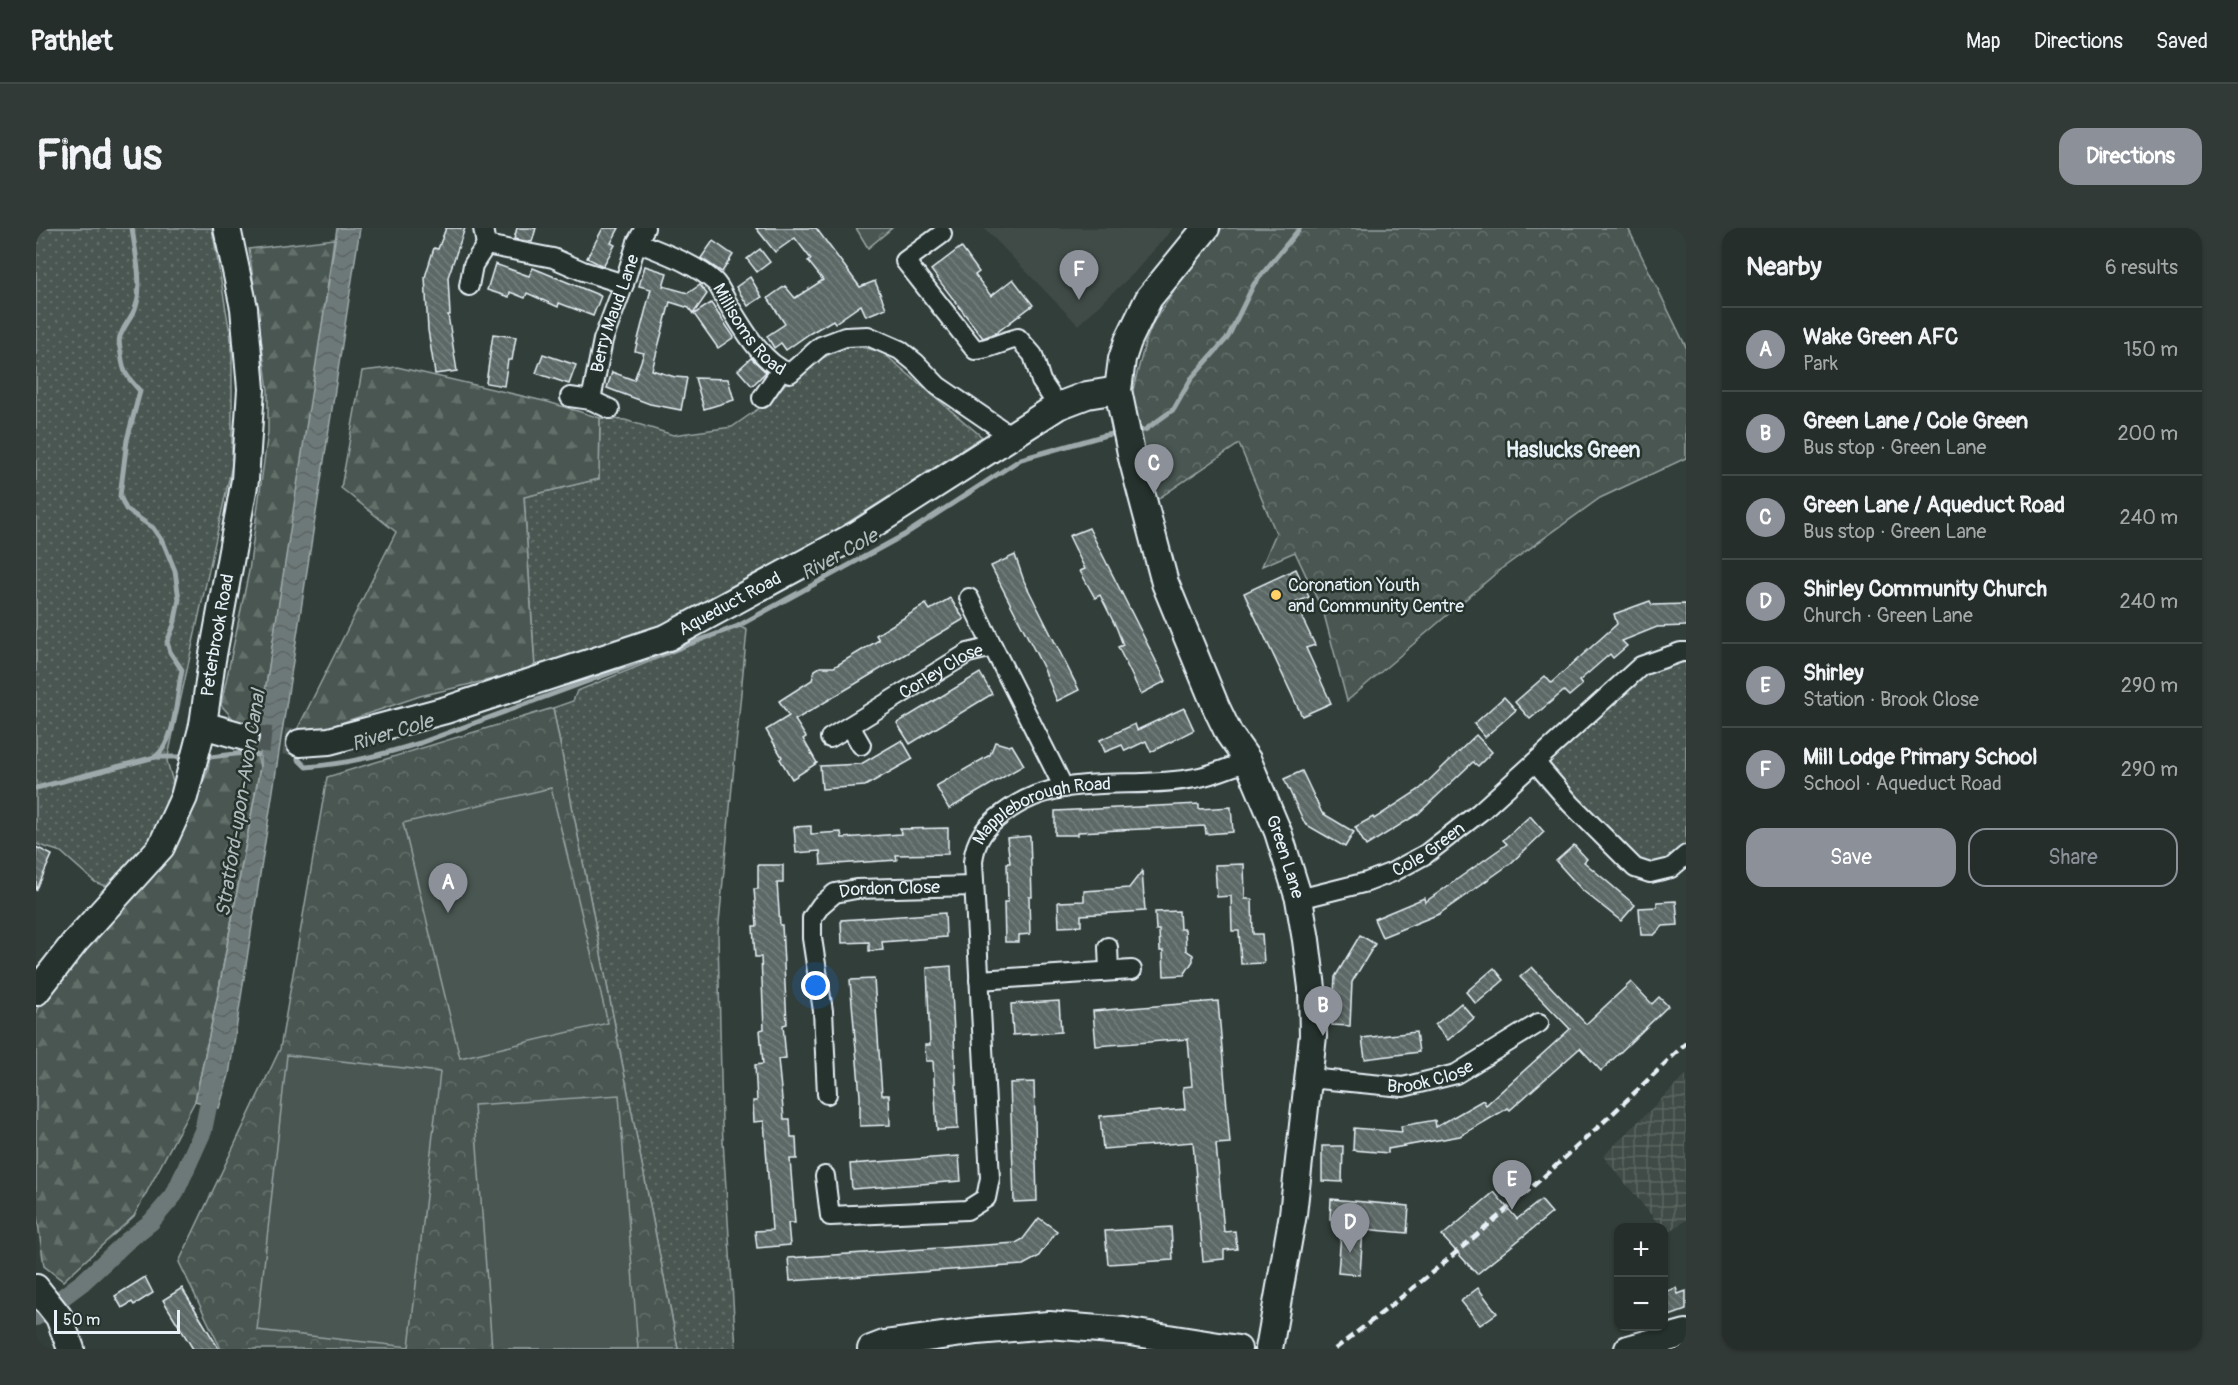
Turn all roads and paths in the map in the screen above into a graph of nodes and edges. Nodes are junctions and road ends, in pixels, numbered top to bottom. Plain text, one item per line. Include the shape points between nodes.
1 (227, 228) edge
2 (1206, 228) edge
3 (942, 234) dead end
4 (641, 235) edge
5 (484, 236) edge
6 (624, 284) junction
7 (469, 286) dead end
8 (781, 370) junction
9 (1118, 390) junction
10 (570, 397) dead end
11 (762, 398) dead end
12 (591, 400) junction
13 (1058, 406) junction
14 (610, 409) dead end
15 (1011, 436) junction
16 (969, 598) dead end
17 (993, 647) junction
18 (1686, 652) edge
19 (203, 725) junction
20 (850, 726) junction
21 (245, 736) tunnel mouth
22 (830, 738) dead end
23 (300, 743) tunnel mouth
24 (861, 745) dead end
25 (1248, 761) junction
26 (1535, 762) junction
27 (1064, 788) junction
28 (1686, 855) edge
29 (974, 886) junction
30 (1299, 899) junction
31 (1108, 947) dead end
32 (1132, 970) dead end
33 (1109, 971) junction
34 (979, 980) junction
35 (36, 992) edge
36 (1539, 1023) dead end
37 (1309, 1078) junction
38 (827, 1094) dead end
39 (825, 1176) dead end
40 (45, 1299) edge
41 (1686, 1333) edge
42 (72, 1349) edge
43 (871, 1349) edge
44 (1238, 1349) edge
45 (1269, 1349) edge
46 (1628, 1349) edge

1 - 19 street, Peterbrook Road via 244,308 251,389 245,480
2 - 9 street via 1149,298 1128,340
3 - 13 street via 905,261 975,350 1018,338 1033,355 1041,381
4 - 6 street, Berry Maud Lane
4 - 8 street, Millisoms Road via 701,270 717,284 745,331
5 - 6 street
5 - 7 street
6 - 12 street, Berry Maud Lane via 603,340
8 - 11 street
8 - 15 street, Millisoms Road via 790,373 821,346 845,337 868,336 900,350 938,386
9 - 13 street, Aqueduct Road via 1087,395
9 - 25 street, Green Lane via 1132,458 1172,604 1216,708
10 - 12 street
12 - 14 street
13 - 15 street, Aqueduct Road
15 - 23 street, Aqueduct Road via 858,534 668,637 446,710 329,741
16 - 17 street
17 - 20 street, Corley Close via 968,653
17 - 27 street, Corley Close
18 - 26 street, Cole Green via 1641,666
19 - 21 street
19 - 35 street, Peterbrook Road via 184,797 161,847 75,942
20 - 22 street, Corley Close
20 - 24 street
25 - 27 street, Mappleborough Road via 1195,778
25 - 30 street, Green Lane via 1278,832
26 - 28 street via 1635,868 1650,873 1671,868
26 - 30 street, Cole Green via 1426,854 1367,882
27 - 29 street, Mappleborough Road via 1022,800 990,824 974,850
29 - 34 street, Mappleborough Road
29 - 38 street, Dordon Close via 856,889 835,893 821,905 812,918 812,938 823,1011
30 - 37 street, Green Lane via 1314,1019
31 - 33 street
32 - 33 street
33 - 34 street
34 - 39 street, Mappleborough Road via 990,1178 986,1198 967,1210 830,1216
36 - 37 street, Brook Close via 1456,1074 1424,1082 1402,1087
37 - 45 street, Green Lane via 1293,1214
40 - 42 street via 63,1324
41 - 46 street
43 - 44 street via 976,1331 1050,1324 1124,1330

